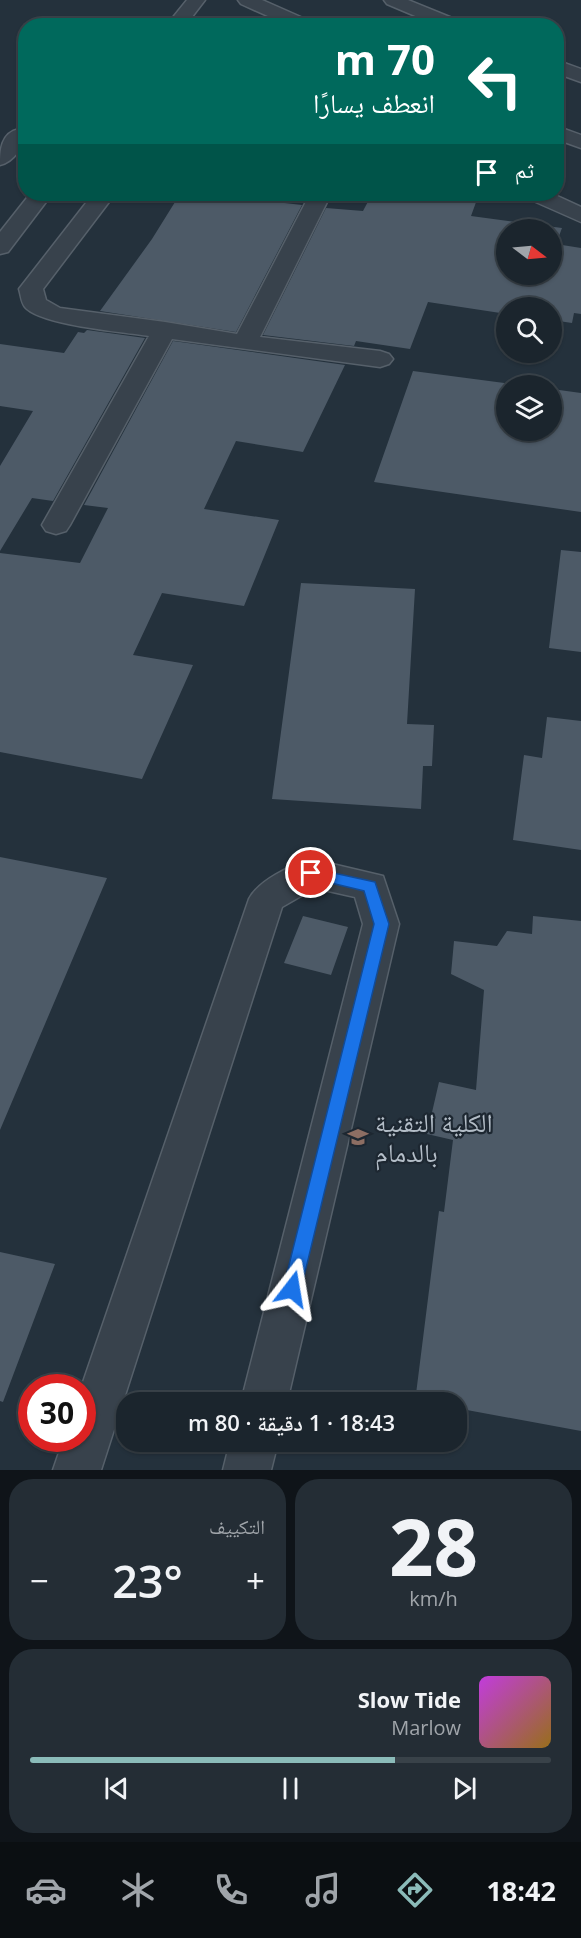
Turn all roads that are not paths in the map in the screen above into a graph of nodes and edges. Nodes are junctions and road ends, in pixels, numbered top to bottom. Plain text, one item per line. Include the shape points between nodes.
1 (196, 0) edge
2 (247, 0) edge
3 (393, 0) edge
4 (181, 18) edge
5 (288, 18) edge
6 (437, 18) edge
7 (564, 69) edge
8 (581, 76) edge
9 (15, 135) edge
10 (564, 135) edge
11 (581, 142) edge
12 (0, 159) edge
13 (36, 201) edge
14 (99, 201) edge
15 (317, 201) edge
16 (552, 201) edge
17 (581, 215) edge
18 (0, 247) edge
19 (165, 329) junction
20 (245, 343) junction
21 (380, 359) dead end
22 (57, 525) dead end
23 (266, 1392) edge
24 (252, 1452) edge
25 (77, 1470) edge
26 (247, 1470) edge

1 - 4 street
2 - 5 street
3 - 6 street
7 - 8 street
9 - 12 street
10 - 11 street
13 - 18 street
14 - 19 street via 31,289 35,304 54,314
15 - 20 street
16 - 17 street
19 - 20 street
19 - 22 street
20 - 21 street
23 - 25 street via 381,924 370,886 311,873 267,899
24 - 26 street

